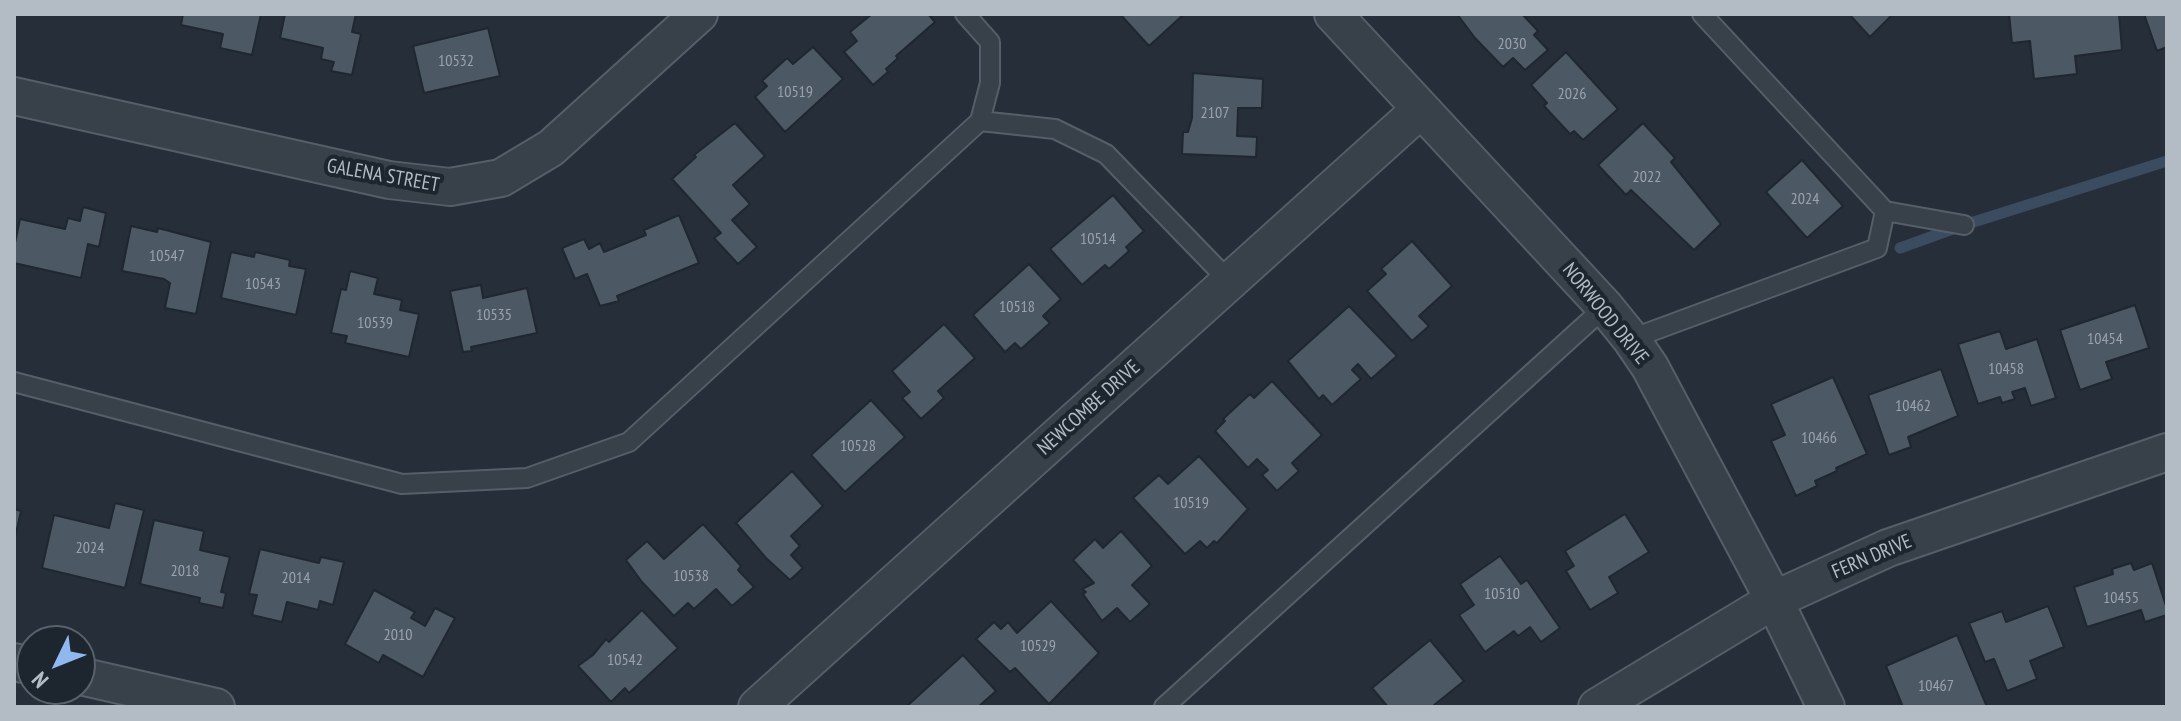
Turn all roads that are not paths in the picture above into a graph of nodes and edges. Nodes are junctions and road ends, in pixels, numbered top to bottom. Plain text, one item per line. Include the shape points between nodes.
1 (699, 14) edge
2 (965, 14) edge
3 (1333, 14) edge
4 (1702, 14) edge
5 (14, 96) edge
6 (1421, 109) junction
7 (980, 121) junction
8 (1885, 211) junction
9 (1964, 225) dead end
10 (1230, 282) junction
11 (1605, 307) junction
12 (1631, 339) junction
13 (14, 382) edge
14 (2167, 452) edge
15 (1774, 600) junction
16 (96, 680) edge
17 (216, 707) edge
18 (757, 707) edge
19 (1164, 707) edge
20 (1597, 707) edge
21 (1826, 707) edge

1 - 5 street, GALENA STREET via 551,148 501,178 450,187 389,180
2 - 7 lane via 990,42 990,83
3 - 6 street, NORWOOD DRIVE
4 - 8 lane
6 - 10 street, NEWCOMBE DRIVE
6 - 11 street, NORWOOD DRIVE
7 - 10 lane via 1055,129 1106,154
7 - 13 lane via 629,442 527,478 402,484
8 - 9 lane
8 - 12 lane via 1877,248
10 - 18 street, NEWCOMBE DRIVE
11 - 12 street, NORWOOD DRIVE
11 - 19 lane
12 - 15 street, NORWOOD DRIVE
14 - 15 street, FERN DRIVE via 1888,548
15 - 20 street, FERN DRIVE
15 - 21 street, NORWOOD DRIVE
16 - 17 street

